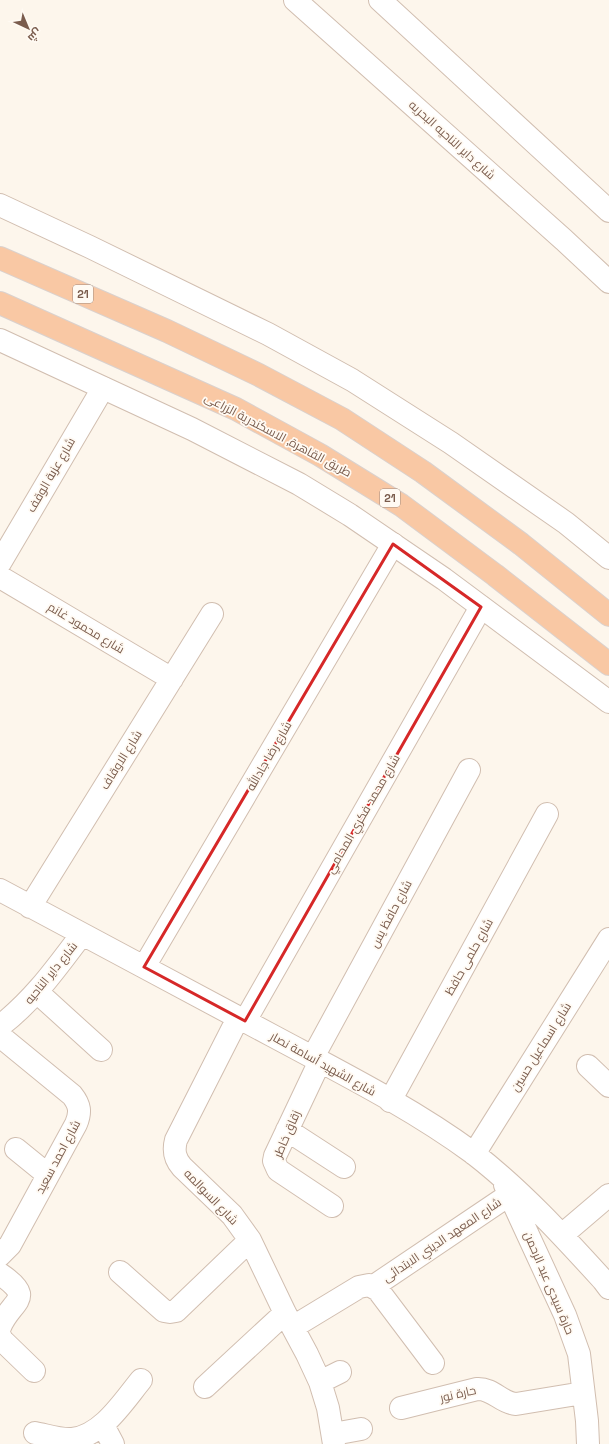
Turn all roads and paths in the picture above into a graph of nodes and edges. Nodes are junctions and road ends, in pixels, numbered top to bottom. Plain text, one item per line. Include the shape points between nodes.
1 (295, 0) edge
2 (380, 0) edge
3 (0, 205) edge
4 (609, 211) edge
5 (0, 258) edge
6 (609, 282) edge
7 (0, 303) edge
8 (0, 340) edge
9 (103, 388) junction
10 (393, 544) junction
11 (609, 558) edge
12 (0, 563) edge
13 (0, 577) edge
14 (481, 607) junction
15 (212, 614) dead end
16 (609, 615) edge
17 (609, 664) edge
18 (172, 679) junction
19 (609, 702) edge
20 (469, 770) dead end
21 (547, 814) dead end
22 (0, 890) edge
23 (30, 907) junction
24 (82, 934) junction
25 (609, 939) edge
26 (144, 967) junction
27 (37, 992) junction
28 (242, 1019) junction
29 (0, 1026) edge
30 (0, 1036) edge
31 (101, 1050) dead end
32 (316, 1059) junction
33 (588, 1066) dead end
34 (609, 1086) edge
35 (390, 1101) junction
36 (287, 1130) junction
37 (16, 1149) dead end
38 (474, 1154) junction
39 (344, 1167) dead end
40 (48, 1175) junction
41 (500, 1175) junction
42 (509, 1194) junction
43 (609, 1195) edge
44 (332, 1206) dead end
45 (562, 1235) junction
46 (250, 1240) junction
47 (0, 1255) edge
48 (120, 1272) dead end
49 (0, 1274) edge
50 (374, 1286) junction
51 (609, 1288) edge
52 (289, 1320) junction
53 (0, 1327) edge
54 (0, 1336) edge
55 (433, 1363) dead end
56 (34, 1371) dead end
57 (340, 1372) dead end
58 (141, 1380) dead end
59 (320, 1382) junction
60 (205, 1387) dead end
61 (583, 1393) junction
62 (401, 1408) dead end
63 (103, 1425) junction
64 (361, 1429) dead end
65 (35, 1433) dead end
66 (334, 1439) edge
67 (113, 1444) edge
68 (588, 1444) edge

1 - 6 street, شارع داير الناحيه البحريه
2 - 4 street
3 - 11 street via 268,334 352,380 451,443 566,523
5 - 16 highway, 21 via 167,331 259,375 342,419 423,472 503,530
7 - 17 highway, طريق القاهرة, الاسكندرية الزراعى / 21 via 236,409 320,455 402,505
8 - 9 street
9 - 10 street via 192,429 299,484
9 - 12 street, شارع عزبة الوقف
10 - 14 street
10 - 26 street, شارع رضا جادالله
13 - 18 street, شارع محمود غانم
14 - 19 street
14 - 28 street, شارع محمد فكري المحامي
15 - 18 street, شارع الاوقاف
18 - 23 street, شارع الاوقاف
20 - 32 street, شارع حافظ يس
21 - 35 street, شارع حلمى حافظ
22 - 23 street, شارع الشهيد أسامة نصار
23 - 24 street, شارع الشهيد أسامة نصار
24 - 26 street, شارع الشهيد أسامة نصار
24 - 27 street, شارع داير الناحيه
25 - 38 street, شارع اسماعيل حسين
26 - 28 street, شارع الشهيد أسامة نصار
27 - 29 street, شارع داير الناحيه
27 - 31 street
28 - 32 street, شارع الشهيد أسامة نصار
28 - 46 street, شارع السوالمه via 176,1140 174,1155 232,1215
30 - 40 street, شارع احمد سعيد via 77,1102 79,1116 76,1124
32 - 35 street, شارع الشهيد أسامة نصار
32 - 36 street, زقاق خاطر
33 - 34 street
35 - 38 street, شارع الشهيد أسامة نصار
36 - 39 street
36 - 44 street, زقاق خاطر via 275,1156 275,1166
37 - 40 street
38 - 41 street, شارع الشهيد أسامة نصار
40 - 47 street, شارع احمد سعيد via 10,1245
41 - 42 street, حارة سيدى عبد الرحمن
41 - 45 street, شارع الشهيد أسامة نصار
42 - 50 street, شارع المعهد الديني الابتدائى
42 - 61 street, حارة سيدى عبد الرحمن via 566,1315 579,1354
43 - 45 street
45 - 51 street, شارع الشهيد أسامة نصار
46 - 48 street via 176,1311 164,1311
46 - 52 street, شارع السوالمه
49 - 53 street via 14,1284 19,1295 18,1301
50 - 52 street via 359,1286
50 - 55 street
52 - 59 street, شارع السوالمه
52 - 60 street
54 - 56 street
57 - 59 street
58 - 63 street
59 - 66 street, شارع السوالمه
61 - 62 street, حارة نور via 516,1404 507,1402 487,1389 477,1388
61 - 68 street, حارة سيدى عبد الرحمن
63 - 65 street via 88,1435 71,1439
63 - 67 street
64 - 66 street

